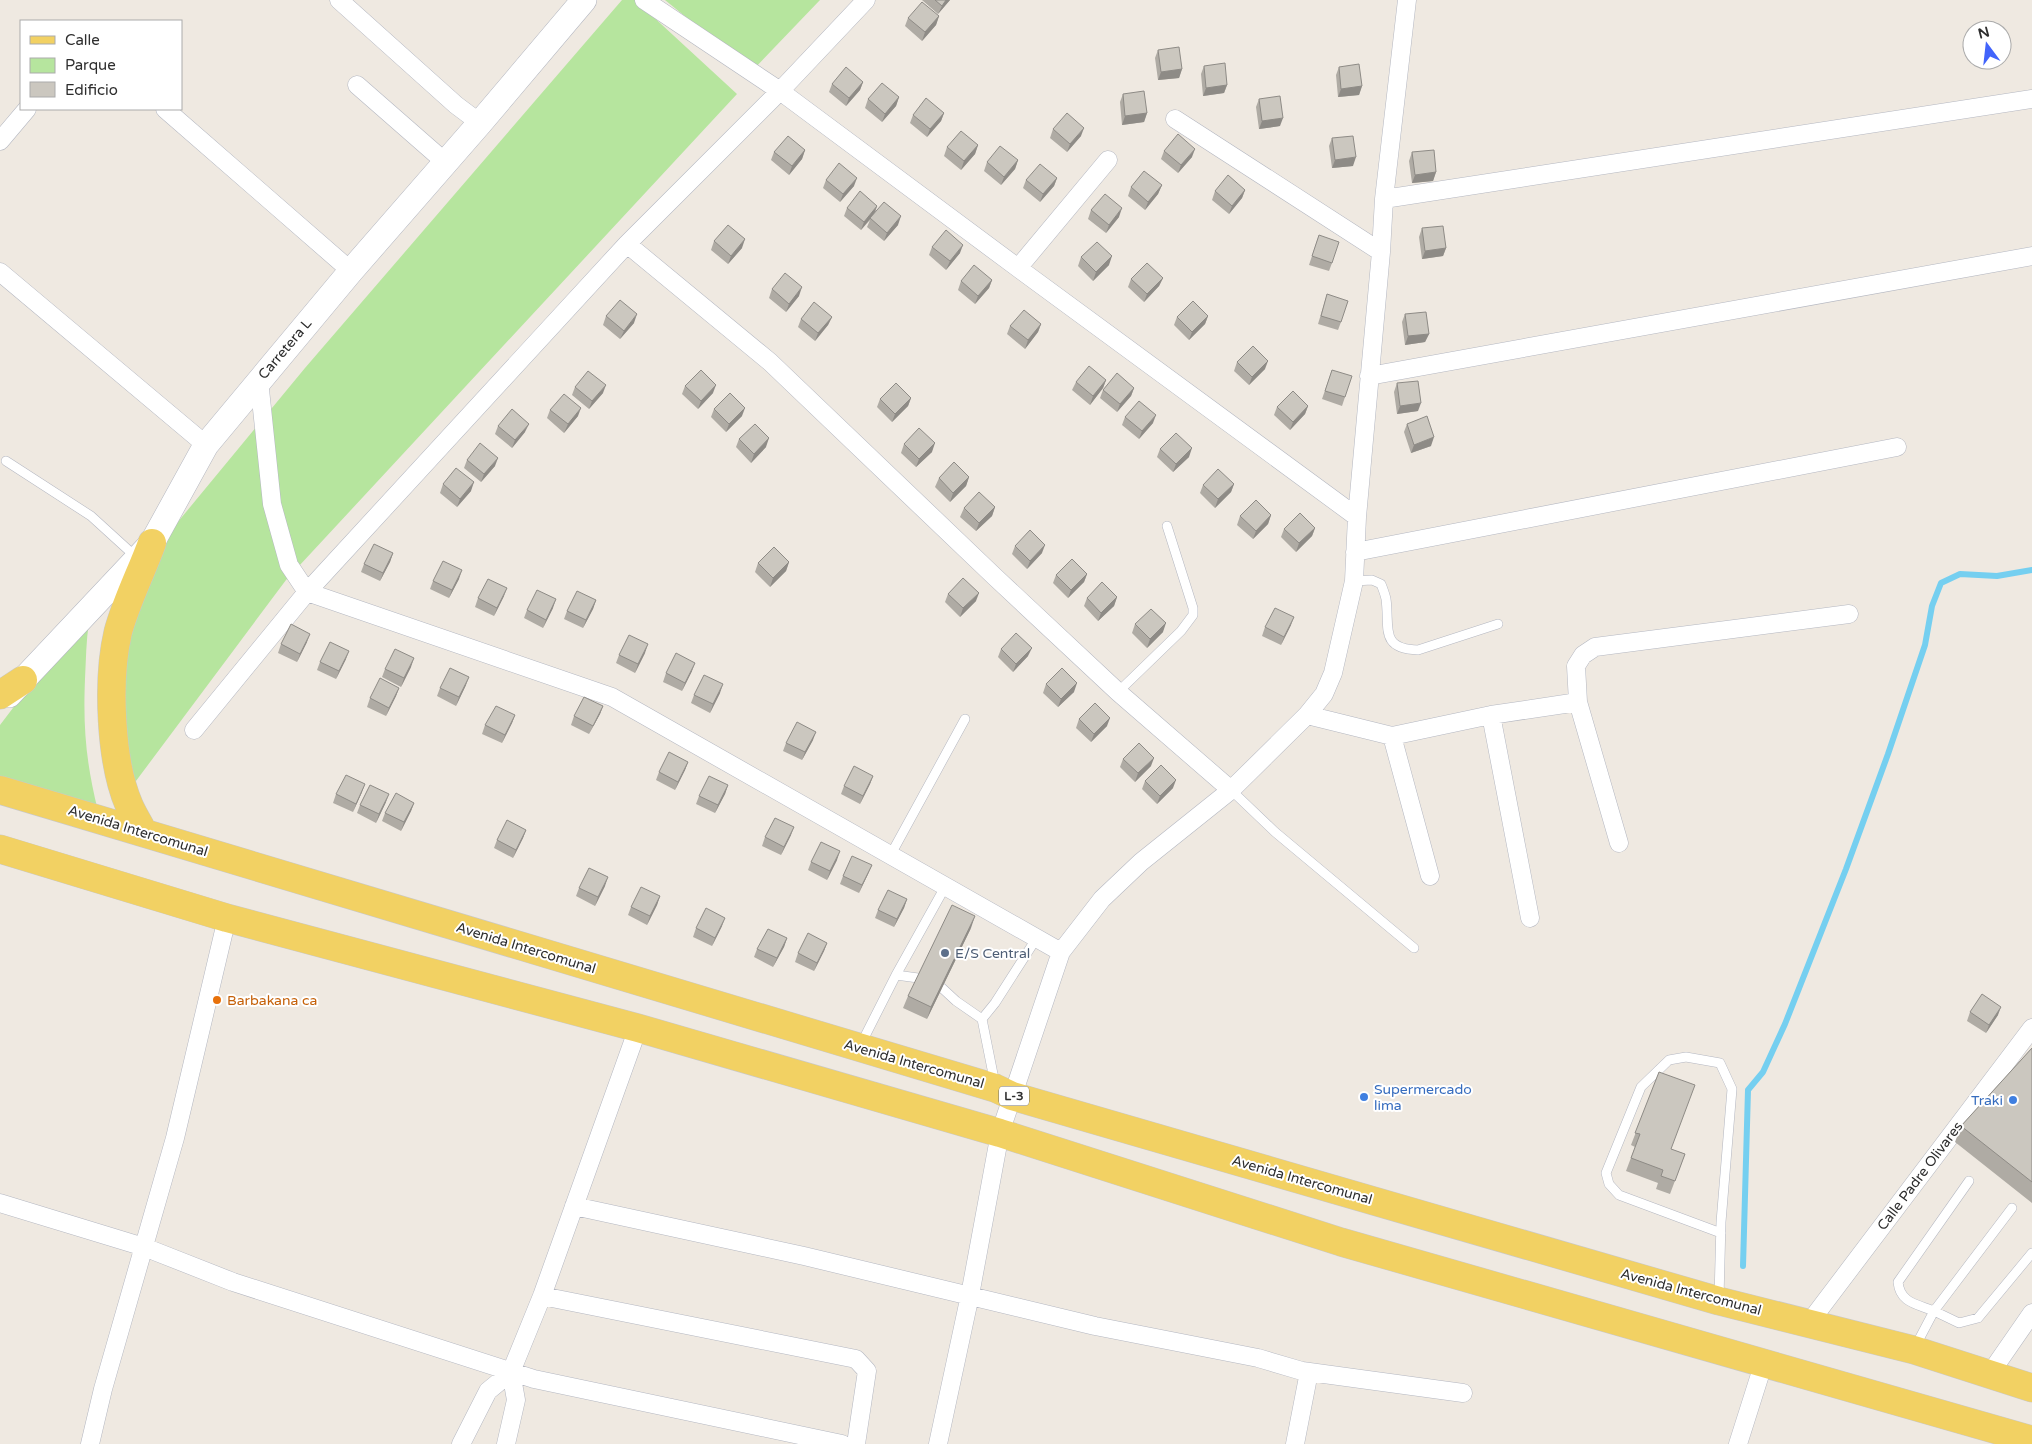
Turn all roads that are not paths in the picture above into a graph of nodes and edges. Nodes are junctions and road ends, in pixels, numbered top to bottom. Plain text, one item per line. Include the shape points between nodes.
1 (340, 0) edge
2 (584, 0) edge
3 (644, 0) edge
4 (866, 0) edge
5 (1407, 0) edge
6 (357, 85) dead end
7 (780, 91) junction
8 (2032, 99) edge
9 (26, 110) edge
10 (166, 110) edge
11 (1175, 119) dead end
12 (480, 123) junction
13 (0, 141) edge
14 (1108, 160) dead end
15 (445, 162) junction
16 (1384, 199) junction
17 (627, 244) junction
18 (1381, 252) junction
19 (2032, 256) edge
20 (1018, 268) junction
21 (350, 271) junction
22 (0, 272) edge
23 (1369, 376) junction
24 (259, 380) junction
25 (206, 445) junction
26 (1897, 447) dead end
27 (6, 461) dead end
28 (1357, 516) junction
29 (1167, 526) dead end
30 (145, 551) junction
31 (1355, 552) junction
32 (1354, 581) junction
33 (307, 592) junction
34 (1849, 614) dead end
35 (1498, 624) dead end
36 (23, 680) junction
37 (1118, 692) junction
38 (0, 695) edge
39 (1578, 702) junction
40 (0, 705) edge
41 (1307, 715) junction
42 (1491, 716) junction
43 (965, 719) dead end
44 (194, 730) dead end
45 (1392, 736) junction
46 (0, 790) edge
47 (1231, 790) junction
48 (143, 832) junction
49 (1619, 843) dead end
50 (0, 849) edge
51 (890, 856) junction
52 (1430, 876) dead end
53 (945, 887) junction
54 (227, 918) junction
55 (1530, 918) dead end
56 (1036, 939) junction
57 (1414, 948) dead end
58 (1060, 952) junction
59 (896, 975) junction
60 (918, 978) edge
61 (942, 988) edge
62 (982, 1019) junction
63 (638, 1028) junction
64 (2032, 1028) edge
65 (859, 1048) junction
66 (1004, 1092) junction
67 (1000, 1133) junction
68 (1969, 1181) dead end
69 (0, 1202) edge
70 (574, 1206) junction
71 (2012, 1208) dead end
72 (1721, 1233) junction
73 (144, 1246) junction
74 (2032, 1253) edge
75 (970, 1295) junction
76 (542, 1296) junction
77 (1719, 1301) junction
78 (1934, 1311) junction
79 (2032, 1313) edge
80 (1809, 1323) junction
81 (1914, 1350) junction
82 (1764, 1362) junction
83 (510, 1372) junction
84 (1309, 1372) junction
85 (1989, 1374) junction
86 (2032, 1388) edge
87 (1463, 1393) dead end
88 (1988, 1436) edge
89 (2032, 1440) edge
90 (90, 1444) edge
91 (461, 1444) edge
92 (506, 1444) edge
93 (842, 1444) edge
94 (856, 1444) edge
95 (938, 1444) edge
96 (1295, 1444) edge
97 (1738, 1444) edge

1 - 12 street
2 - 12 street, Carretera L
3 - 7 street
4 - 7 street
5 - 16 street
6 - 15 street
7 - 17 street
7 - 20 street
8 - 16 street
9 - 13 street
10 - 21 street
11 - 18 street
12 - 15 street, Carretera L
14 - 20 street
15 - 21 street, Carretera L
16 - 18 street
17 - 33 street
17 - 37 street via 770,362
18 - 23 street
19 - 23 street
20 - 28 street
21 - 24 street, Carretera L
22 - 25 street
23 - 28 street
24 - 25 street, Carretera L
24 - 33 street via 272,504 289,565
25 - 30 street, Carretera L
26 - 31 street
27 - 30 lane
28 - 31 street
29 - 37 lane via 1193,615 1181,631
30 - 36 street, Carretera L
30 - 48 main road via 118,633 111,693 120,774 129,805
31 - 32 street
32 - 35 lane via 1372,580 1381,584 1386,599 1388,636 1396,646 1407,650 1418,650
32 - 41 street via 1333,673 1324,694
33 - 44 street
33 - 51 street via 612,697
34 - 39 street via 1595,647 1583,655 1576,666
36 - 38 main road
36 - 40 street, Carretera L
37 - 47 street
39 - 42 street
39 - 49 street
41 - 45 street
41 - 47 street
42 - 45 street
42 - 55 street
43 - 51 lane
45 - 52 street
46 - 48 main road, Avenida Intercomunal / L-3
47 - 57 lane via 1275,832
47 - 58 street via 1141,862 1102,899
48 - 65 main road, Avenida Intercomunal / L-3
50 - 54 main road
51 - 53 street
53 - 56 street
53 - 59 lane
54 - 63 main road
54 - 73 street via 174,1138
56 - 58 street
56 - 62 lane
58 - 66 street
59 - 60 lane
59 - 65 lane
61 - 62 lane
62 - 66 lane
63 - 67 main road
63 - 70 street
64 - 80 street, Calle Padre Olivares
65 - 66 main road, Avenida Intercomunal / L-3
66 - 67 street
66 - 77 main road, Avenida Intercomunal / L-3
67 - 75 street
67 - 82 main road via 1341,1242
68 - 78 lane via 1898,1282 1899,1292 1905,1299
69 - 73 street
70 - 75 street
70 - 76 street
71 - 78 lane
72 - 72 lane via 1732,1089 1720,1063 1686,1056 1669,1060 1641,1087 1606,1173 1609,1184 1619,1194
72 - 77 lane
73 - 83 street via 233,1282
73 - 90 street
74 - 78 lane via 1978,1318 1959,1323
75 - 84 street via 1095,1326 1258,1358
75 - 95 street
76 - 83 street
76 - 94 street via 856,1359 867,1371
77 - 80 main road, Avenida Intercomunal / L-3
78 - 81 lane
79 - 85 street
80 - 81 main road, Avenida Intercomunal / L-3
81 - 85 main road, Avenida Intercomunal / L-3
82 - 88 main road
82 - 97 street
83 - 91 street via 488,1391
83 - 92 street via 516,1400
83 - 93 street
84 - 87 street
84 - 96 street
85 - 86 main road, Avenida Intercomunal / L-3
88 - 89 main road

